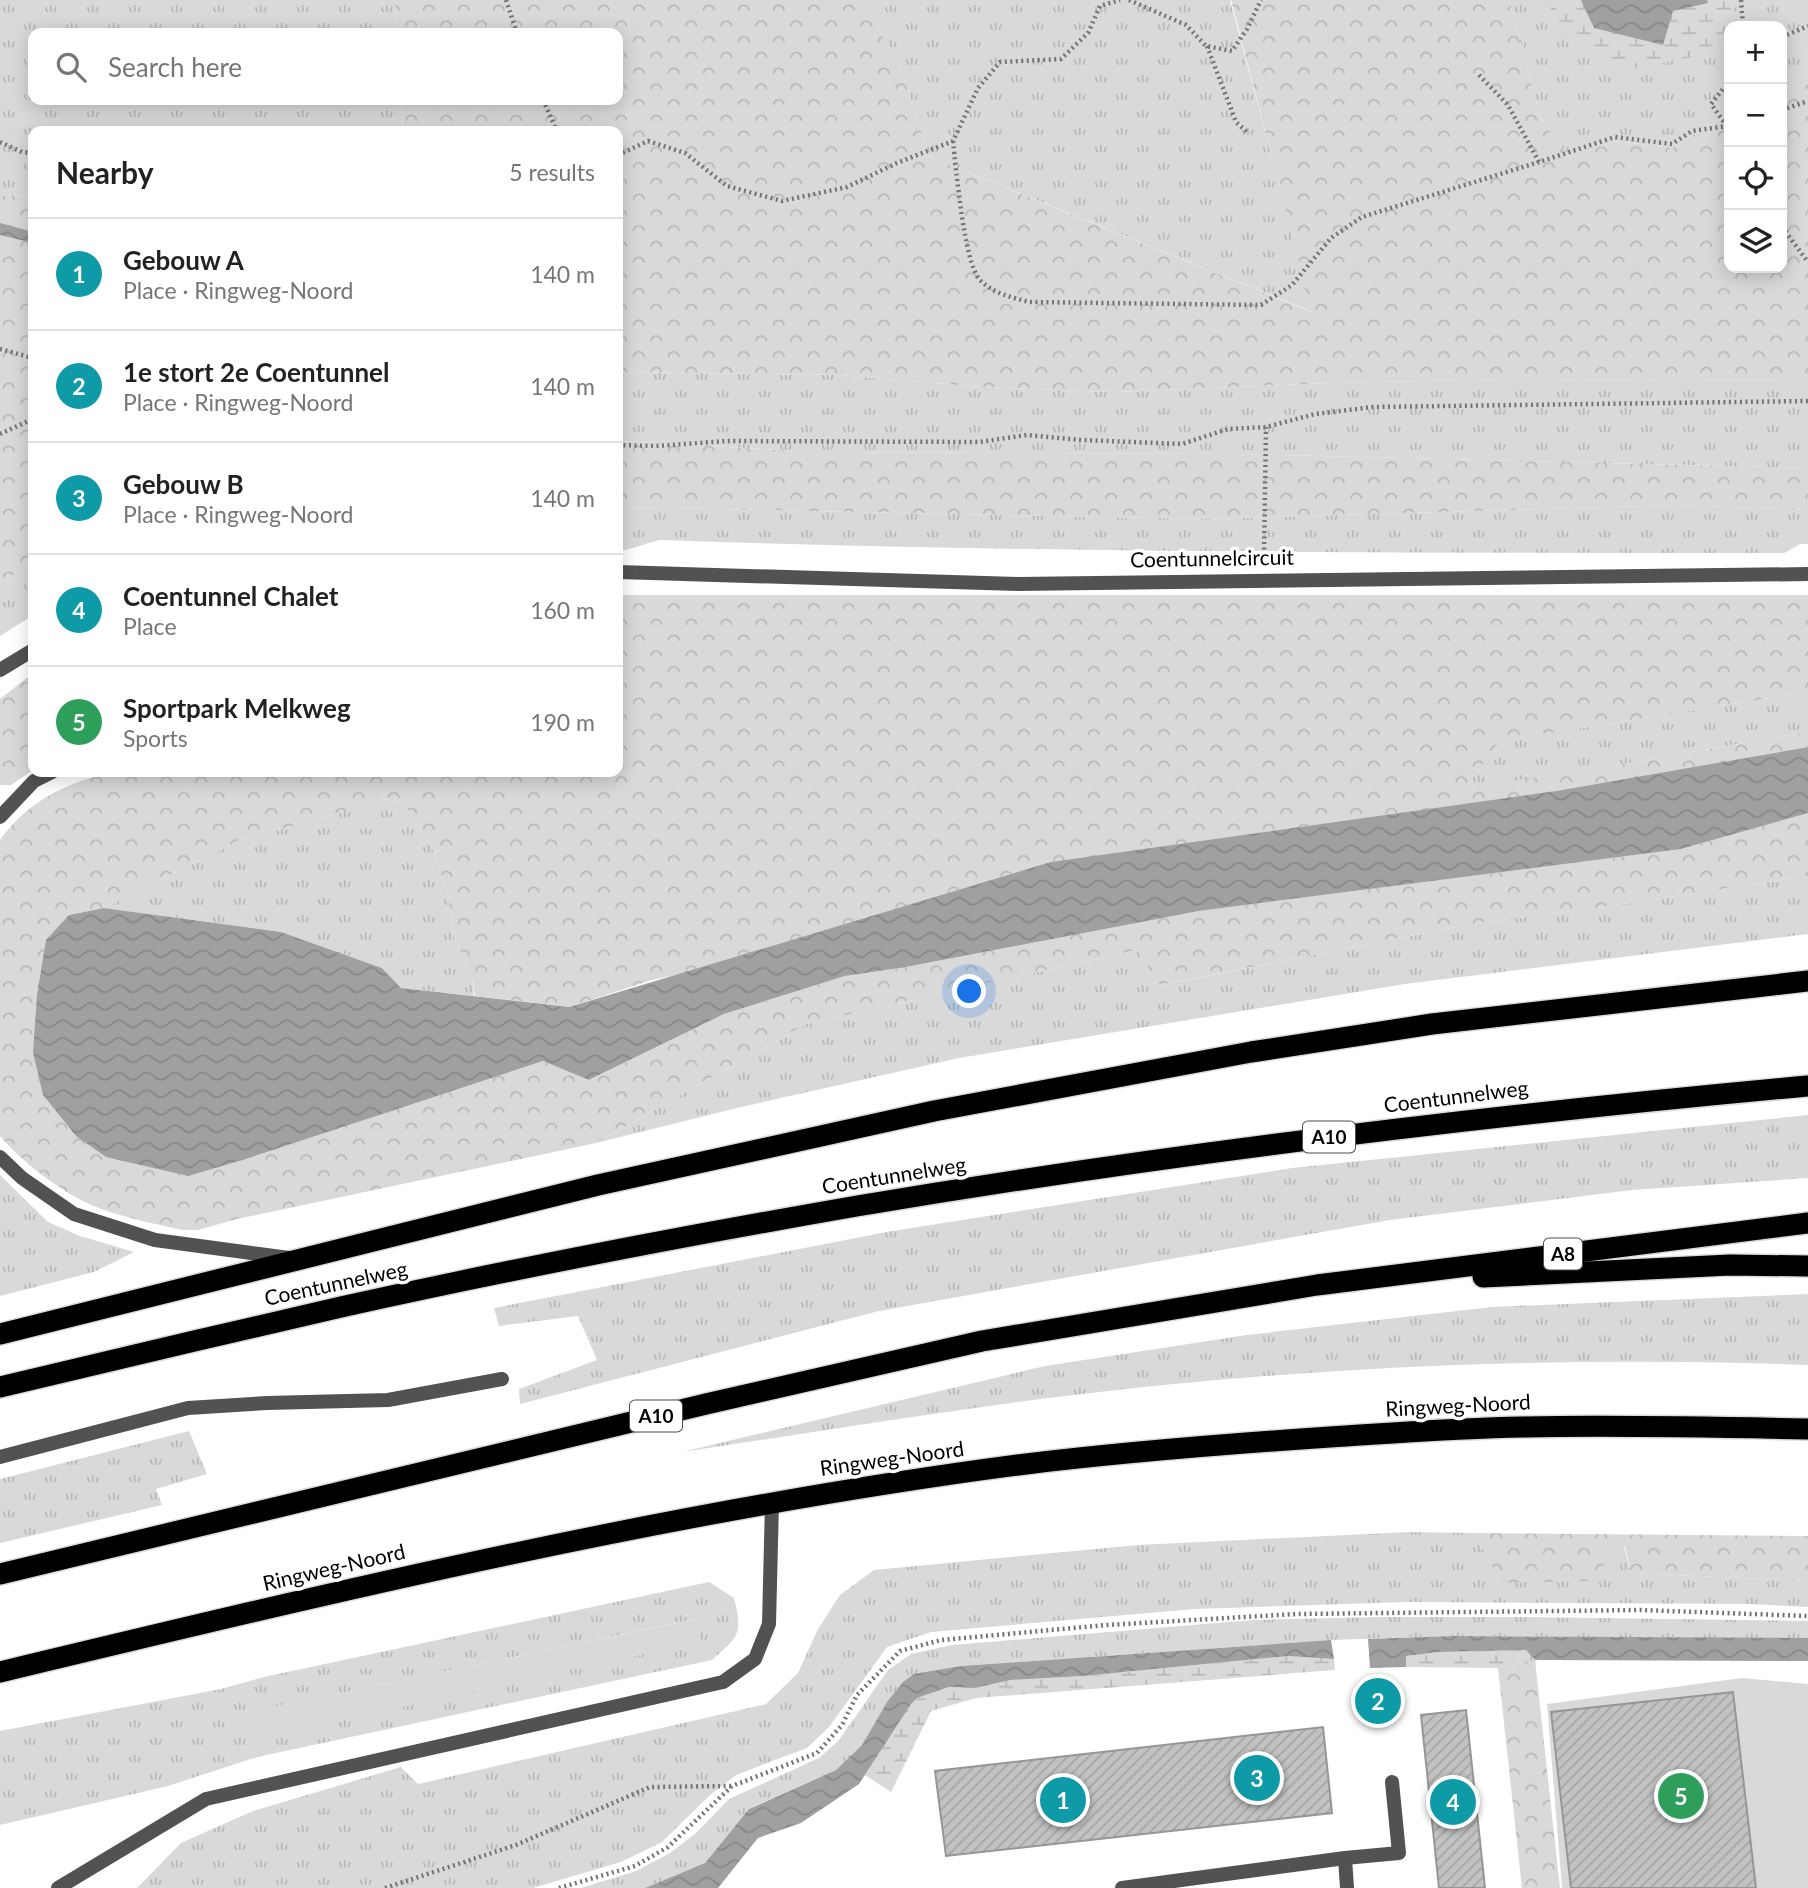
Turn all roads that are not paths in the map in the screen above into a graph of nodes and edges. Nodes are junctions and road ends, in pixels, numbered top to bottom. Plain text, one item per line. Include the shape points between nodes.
1 (623, 572) edge
2 (1808, 574) edge
3 (28, 653) edge
4 (0, 670) edge
5 (42, 777) edge
6 (0, 817) edge
7 (1808, 975) edge
8 (1808, 981) edge
9 (1785, 982) junction
10 (1808, 1086) edge
11 (0, 1157) edge
12 (1808, 1223) edge
13 (304, 1260) junction
14 (1808, 1266) edge
15 (1317, 1285) junction
16 (0, 1334) edge
17 (502, 1379) dead end
18 (0, 1387) edge
19 (1808, 1429) edge
20 (0, 1457) edge
21 (772, 1502) junction
22 (0, 1574) edge
23 (0, 1672) edge
24 (1392, 1782) dead end
25 (1345, 1858) junction
26 (58, 1888) edge
27 (1122, 1888) edge
28 (1347, 1888) edge

1 - 2 lane, Coentunnelcircuit via 1018,584
3 - 4 lane
5 - 6 lane
7 - 9 lane
8 - 9 highway
9 - 13 highway via 1433,1024 1049,1089 598,1185
10 - 18 highway, Coentunnelweg / A10 via 1305,1140 951,1191 385,1298
11 - 13 lane via 74,1214 155,1240
12 - 15 highway, A8
13 - 16 highway
14 - 15 highway, A10 via 1730,1265
15 - 22 highway, A10 via 982,1341
17 - 20 lane via 388,1400 188,1408
19 - 21 highway, Ringweg-Noord via 1521,1427 1191,1446 1019,1465
21 - 23 highway, Ringweg-Noord via 500,1556
21 - 26 lane via 769,1624 755,1660 723,1682 206,1799
24 - 25 lane via 1399,1853
25 - 27 lane
25 - 28 lane

